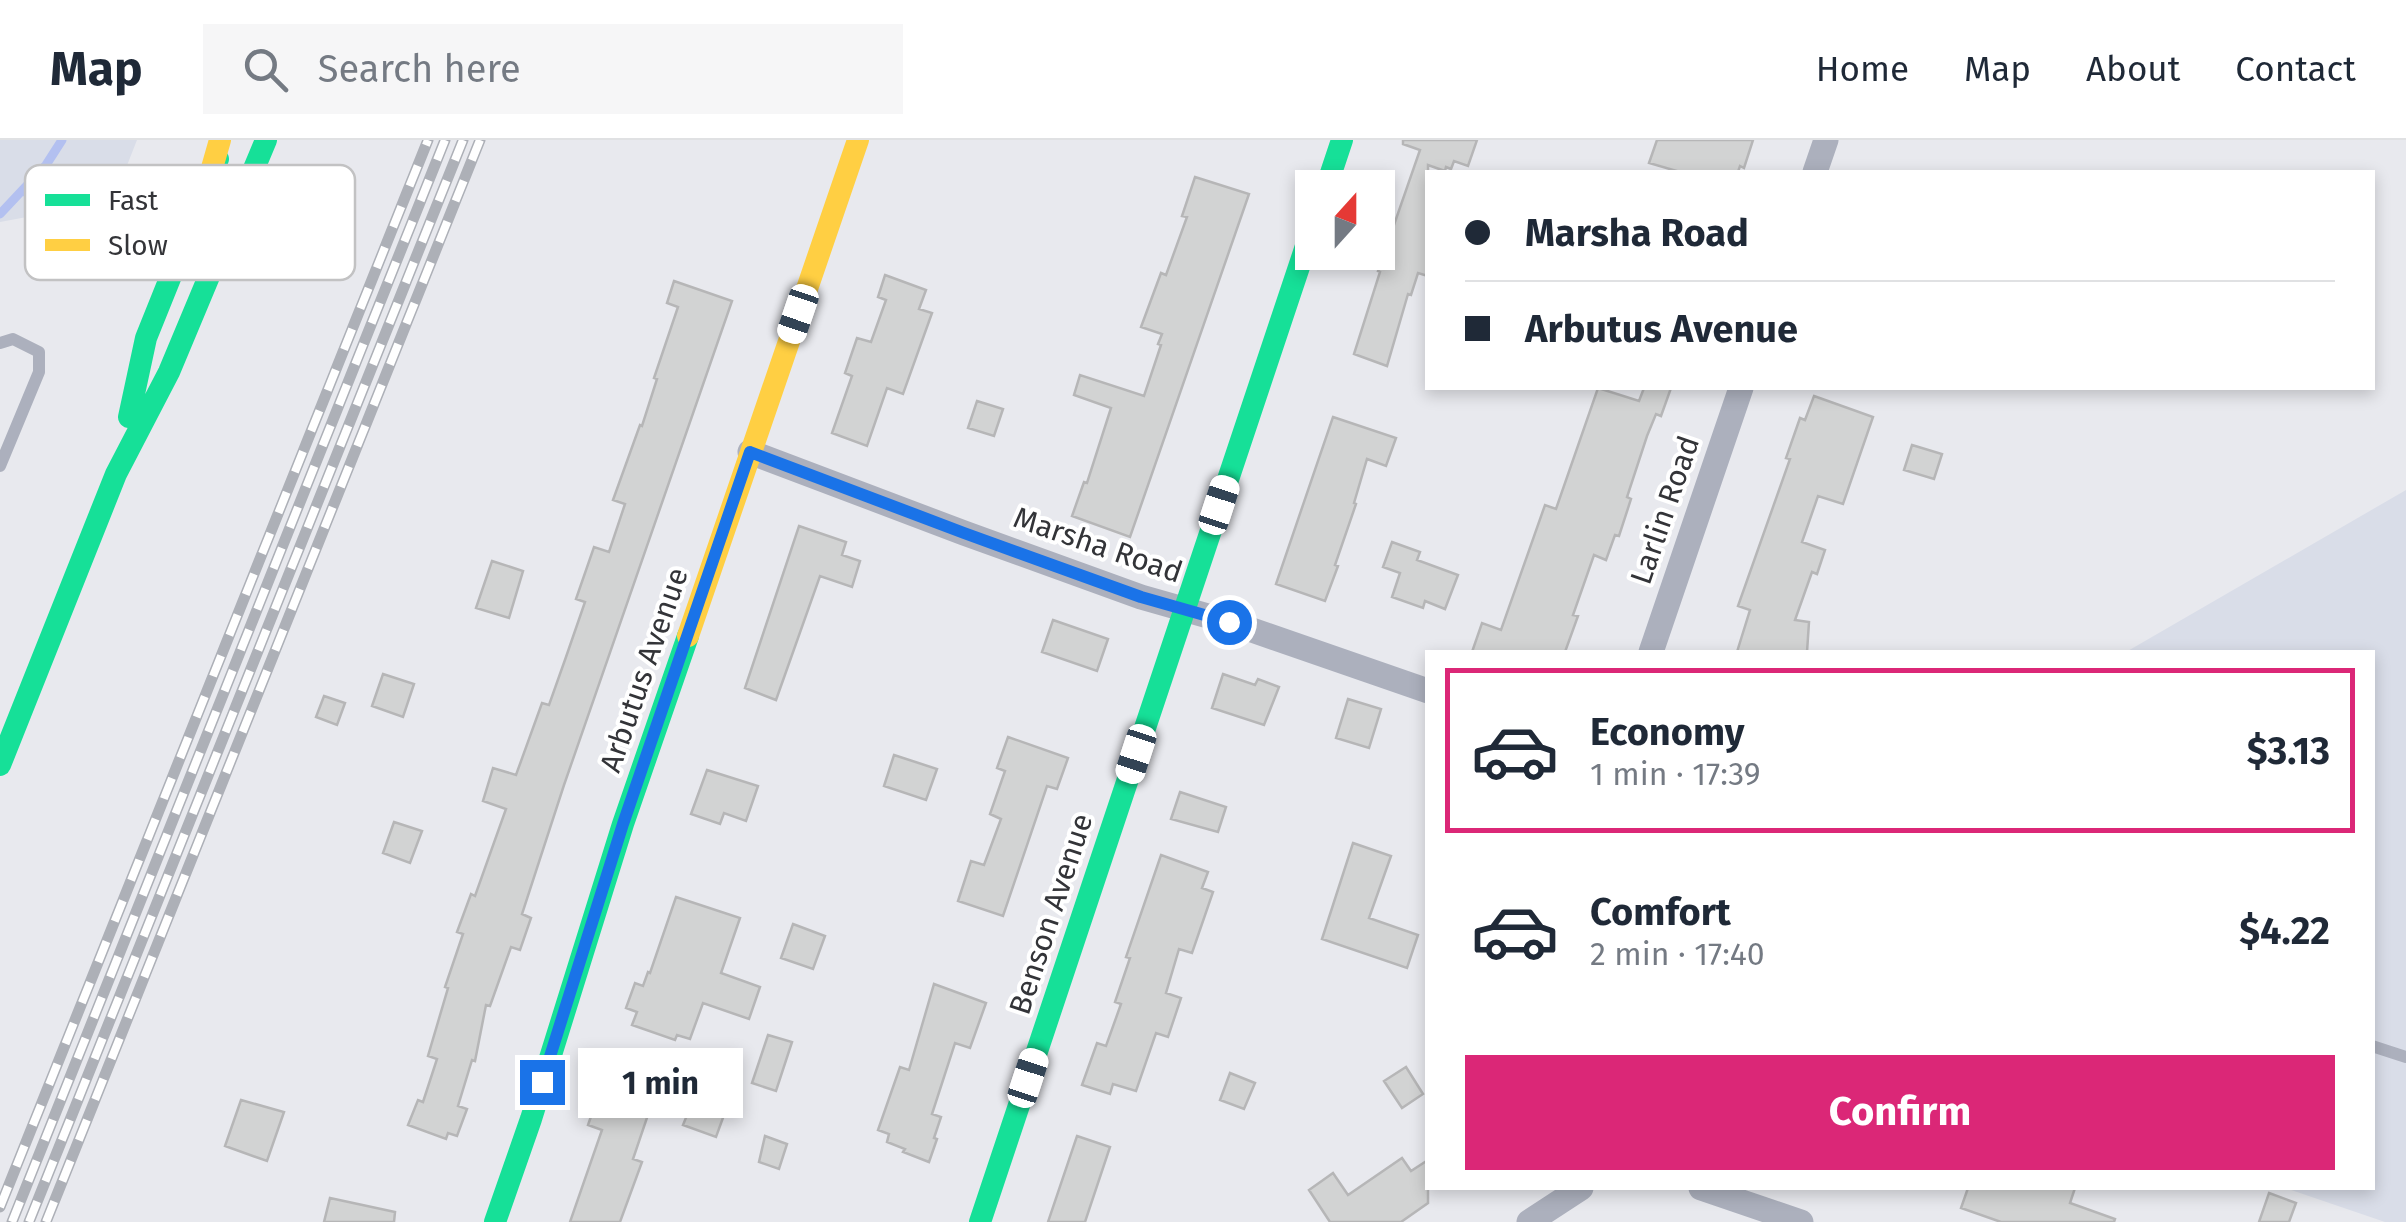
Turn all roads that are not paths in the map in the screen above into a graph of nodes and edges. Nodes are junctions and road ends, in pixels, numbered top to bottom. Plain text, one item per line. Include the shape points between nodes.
1 (222, 140) edge
2 (266, 140) edge
3 (858, 140) edge
4 (1342, 140) edge
5 (1826, 140) edge
6 (214, 165) edge
7 (256, 165) edge
8 (1332, 170) edge
9 (1816, 170) edge
10 (1298, 270) edge
11 (169, 280) edge
12 (207, 280) edge
13 (0, 343) edge
14 (1741, 390) edge
15 (750, 452) junction
16 (0, 466) edge
17 (116, 474) junction
18 (1184, 609) junction
19 (1652, 650) edge
20 (1425, 690) edge
21 (0, 765) edge
22 (2375, 1047) edge
23 (2406, 1057) edge
24 (1579, 1190) edge
25 (1707, 1190) edge
26 (495, 1222) edge
27 (980, 1222) edge
28 (1529, 1222) edge
29 (1801, 1222) edge

1 - 6 main road
2 - 7 main road
3 - 15 main road, Arbutus Avenue
4 - 8 main road
5 - 9 street
10 - 18 main road, Benson Avenue
11 - 17 main road via 146,338
12 - 17 main road
13 - 16 lane via 13,339 39,352 40,372
14 - 19 street, Larlin Road
15 - 18 street, Marsha Road
15 - 26 main road, Arbutus Avenue
17 - 21 main road
18 - 20 street, Marsha Road
18 - 27 main road, Benson Avenue
22 - 23 lane
24 - 28 street
25 - 29 street

